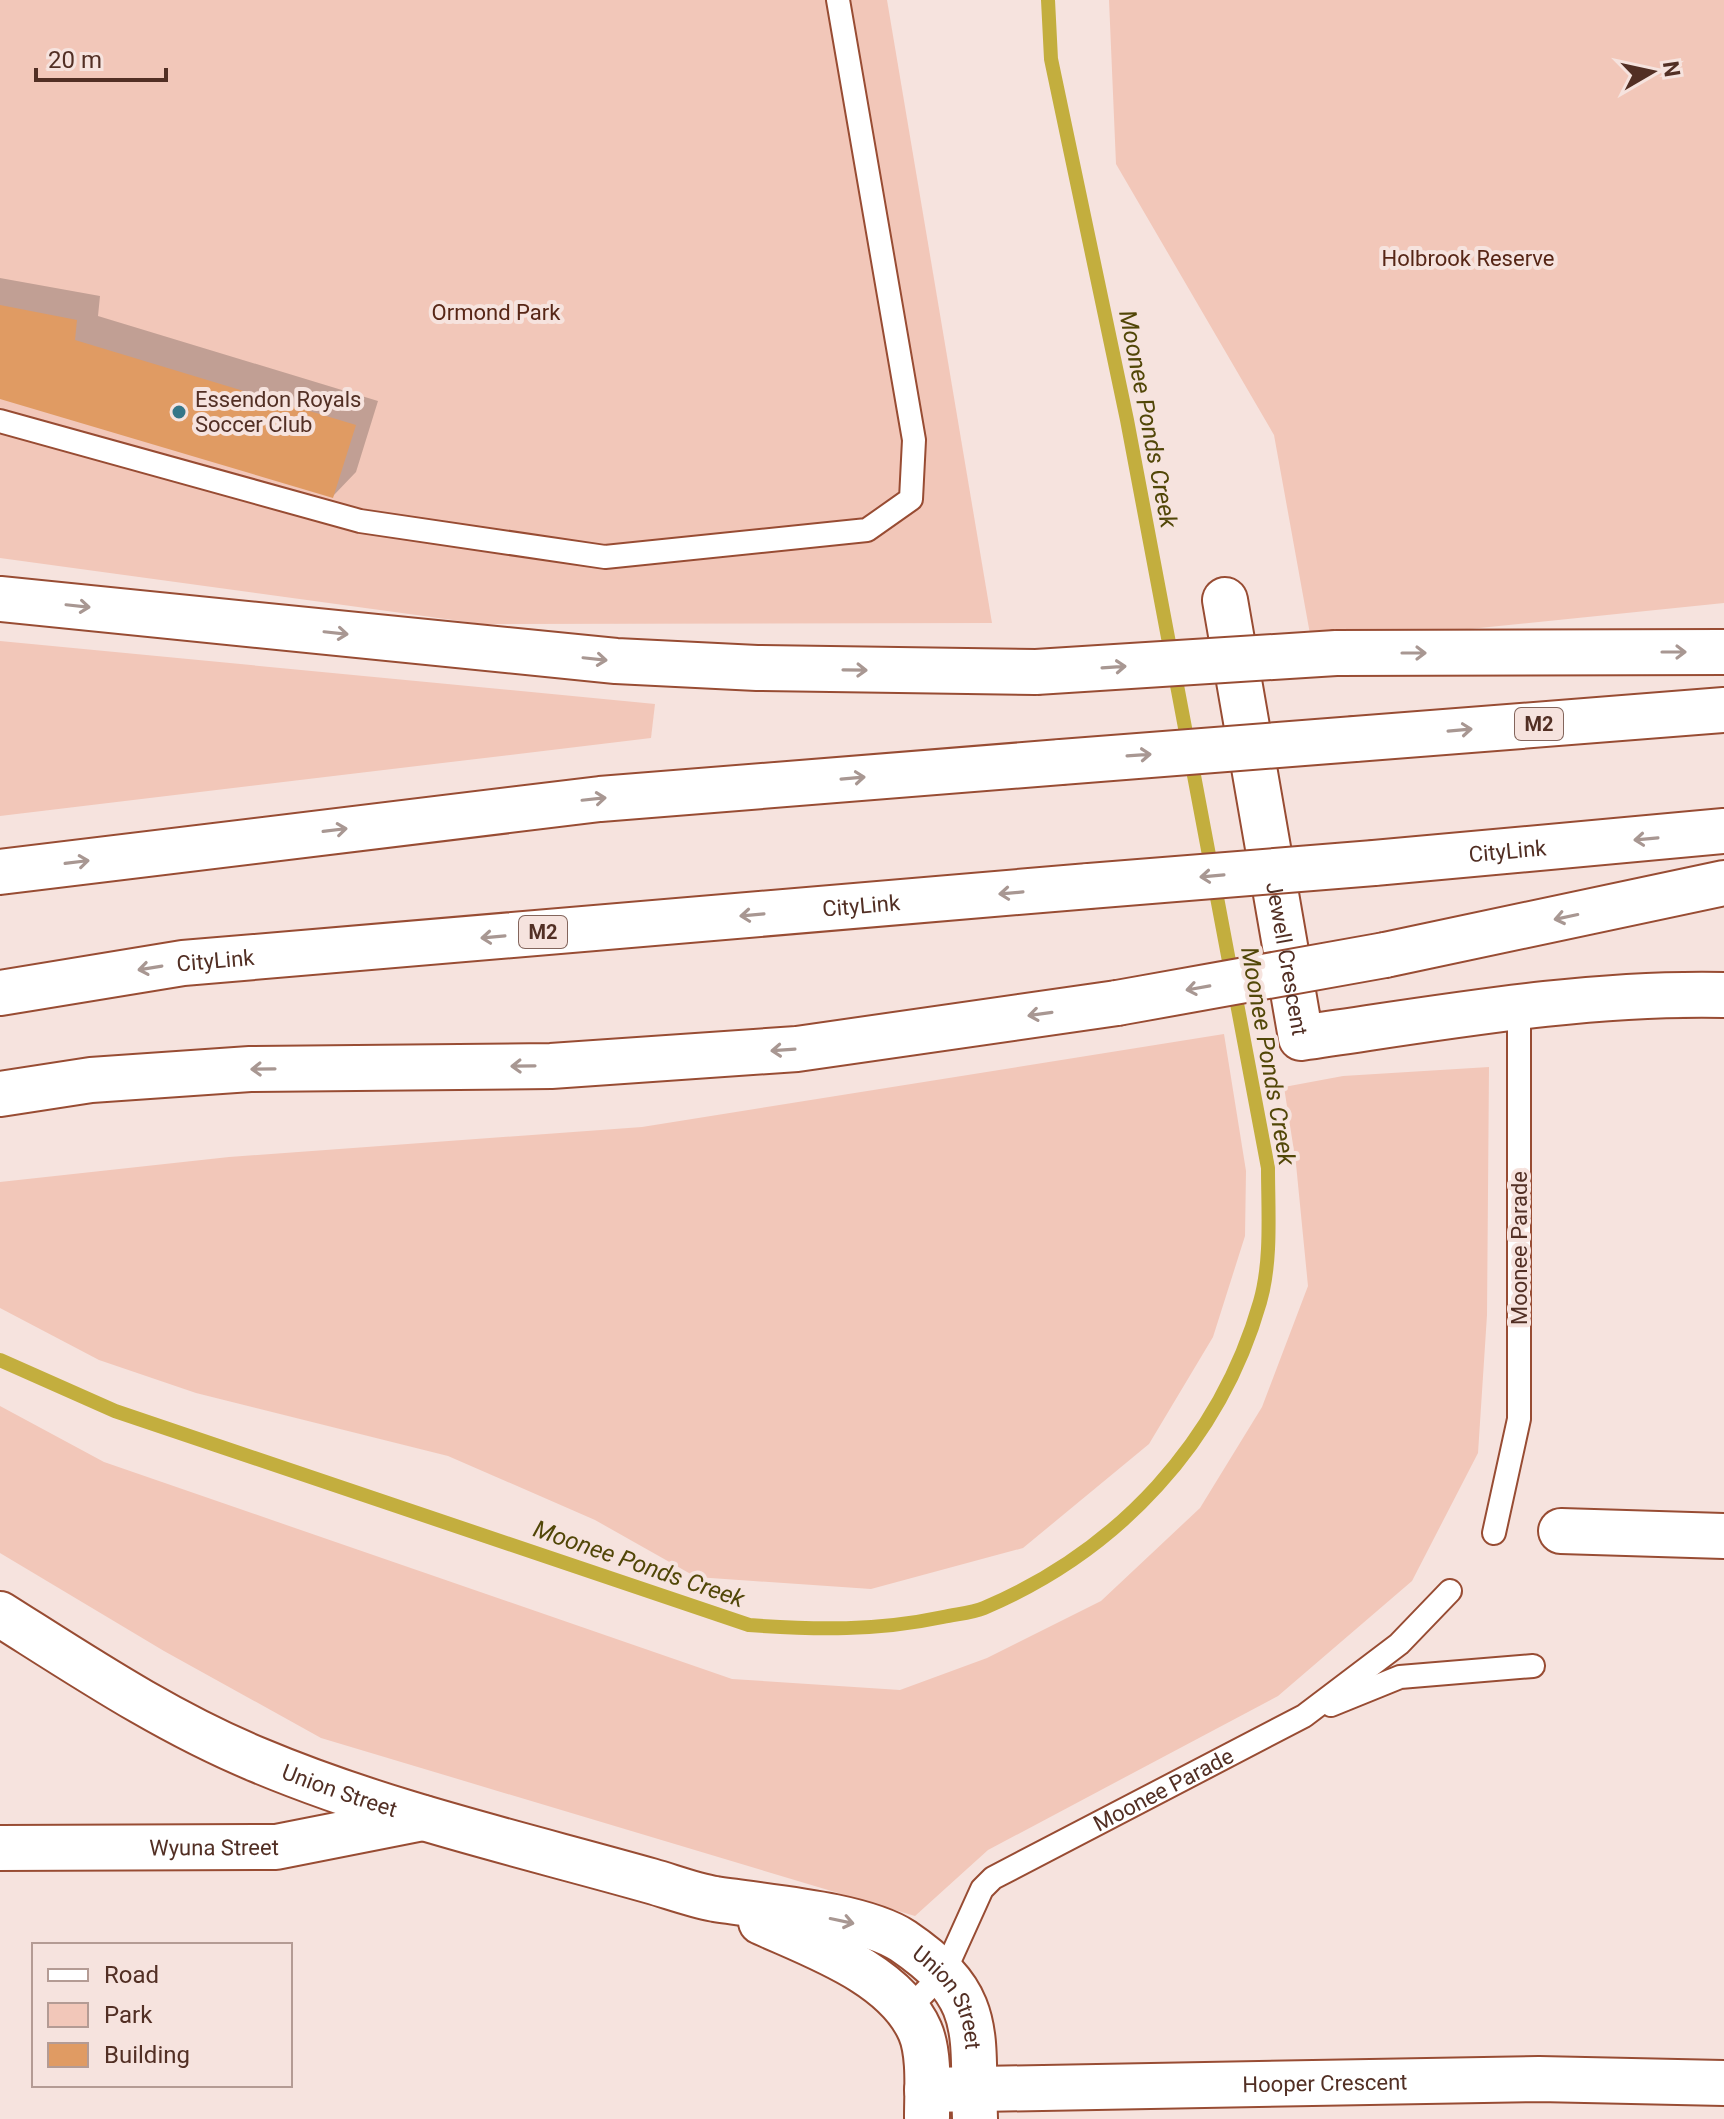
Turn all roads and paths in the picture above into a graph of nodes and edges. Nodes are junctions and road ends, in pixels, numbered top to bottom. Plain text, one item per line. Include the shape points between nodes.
1 (838, 0) edge
2 (0, 421) edge
3 (0, 599) edge
4 (1225, 600) dead end
5 (1724, 652) edge
6 (1724, 710) edge
7 (1724, 831) edge
8 (0, 872) edge
9 (1724, 883) edge
10 (0, 993) edge
11 (1724, 995) edge
12 (1519, 1007) junction
13 (0, 1094) edge
14 (1561, 1531) dead end
15 (1494, 1533) dead end
16 (1724, 1536) edge
17 (1450, 1591) dead end
18 (0, 1614) edge
19 (1533, 1666) dead end
20 (1304, 1716) junction
21 (426, 1817) junction
22 (0, 1848) edge
23 (710, 1898) junction
24 (944, 1973) junction
25 (907, 2010) junction
26 (1724, 2083) edge
27 (927, 2104) edge
28 (974, 2104) edge

1 - 2 lane via 914,440 911,499 867,530 605,557 360,521
3 -> 5 main road, bridge via 616,661 757,668 1036,672 1336,653
4 - 12 main road, Jewell Crescent via 1301,1038
8 -> 6 main road, M2, bridge via 600,799
7 -> 10 main road, CityLink / M2, bridge via 183,963
9 -> 13 main road, bridge via 1385,955 1117,1003 797,1049 551,1066 250,1069 91,1080
11 - 12 main road, Jewell Crescent
12 - 15 lane, Moonee Parade via 1519,1419
14 - 16 main road
17 - 20 lane, Moonee Parade via 1399,1644
18 - 21 main road, Union Street via 123,1691 218,1742 304,1779
19 - 20 lane via 1400,1677
20 - 24 lane, Moonee Parade via 993,1878 982,1889
21 - 22 main road, Wyuna Street via 276,1847
21 - 23 main road, Union Street
23 -> 24 main road, Union Street via 877,1930 900,1939
23 - 25 main road, Union Street via 869,1974
24 - 25 lane, Moonee Parade
24 - 28 main road, Union Street via 966,2002
25 - 27 main road, Union Street via 921,2033
26 - 28 main road, Hooper Crescent via 1539,2079
27 - 28 main road, Hooper Crescent

